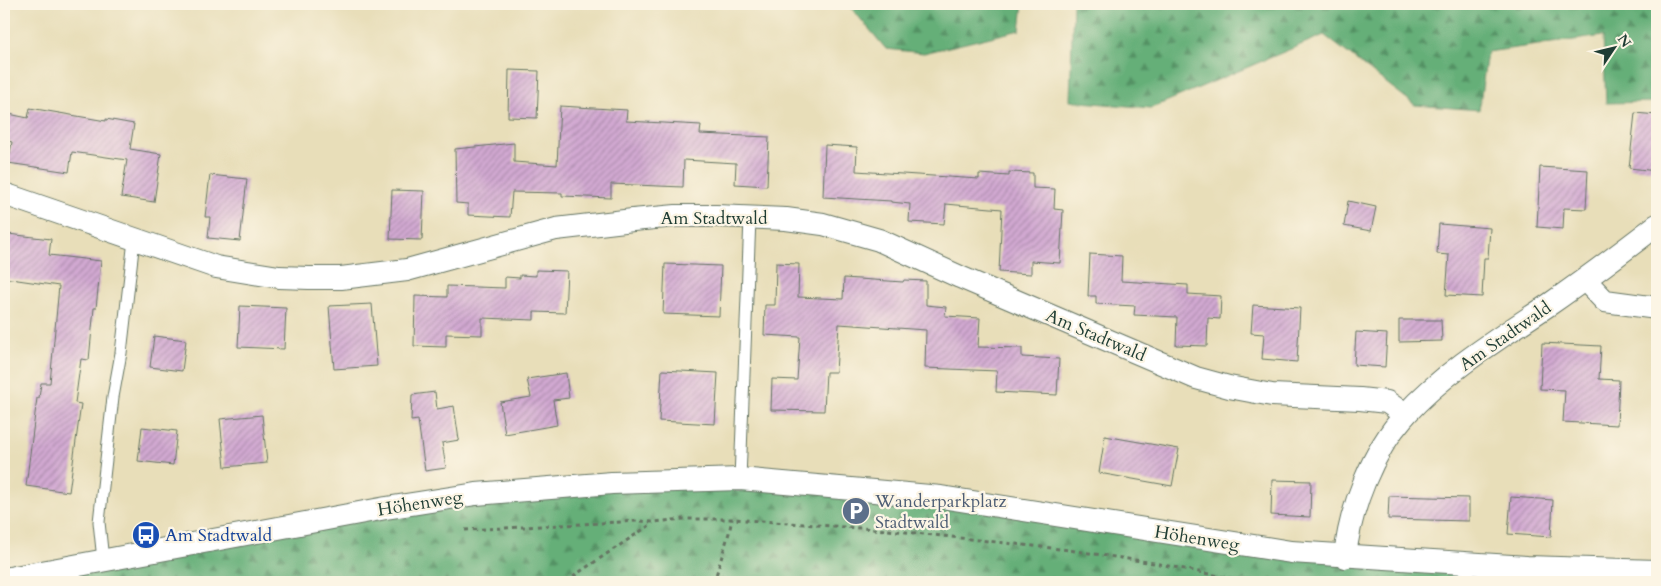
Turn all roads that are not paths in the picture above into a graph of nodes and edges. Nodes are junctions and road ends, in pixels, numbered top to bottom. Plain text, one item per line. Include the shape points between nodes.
1 (4, 194) edge
2 (750, 218) junction
3 (1657, 225) edge
4 (134, 240) junction
5 (1585, 280) junction
6 (1657, 308) edge
7 (1405, 415) junction
8 (740, 479) junction
9 (1345, 557) junction
10 (103, 560) junction
11 (1657, 571) edge
12 (4, 579) edge

1 - 4 street, Am Stadtwald
2 - 4 street, Am Stadtwald via 676,216 556,229 407,270 341,278 279,277 216,267
2 - 7 street, Am Stadtwald via 786,218 823,224 879,240 1196,378 1272,395 1387,402
2 - 8 lane
3 - 5 street, Am Stadtwald
4 - 10 lane via 99,522
5 - 6 street via 1605,301
5 - 7 street, Am Stadtwald via 1444,379
7 - 9 street, Am Stadtwald via 1376,459 1363,487 1347,533
8 - 9 street, Höhenweg via 941,497 1281,551
8 - 10 street, Höhenweg via 612,482 476,494
9 - 11 street, Höhenweg
10 - 12 street, Höhenweg

